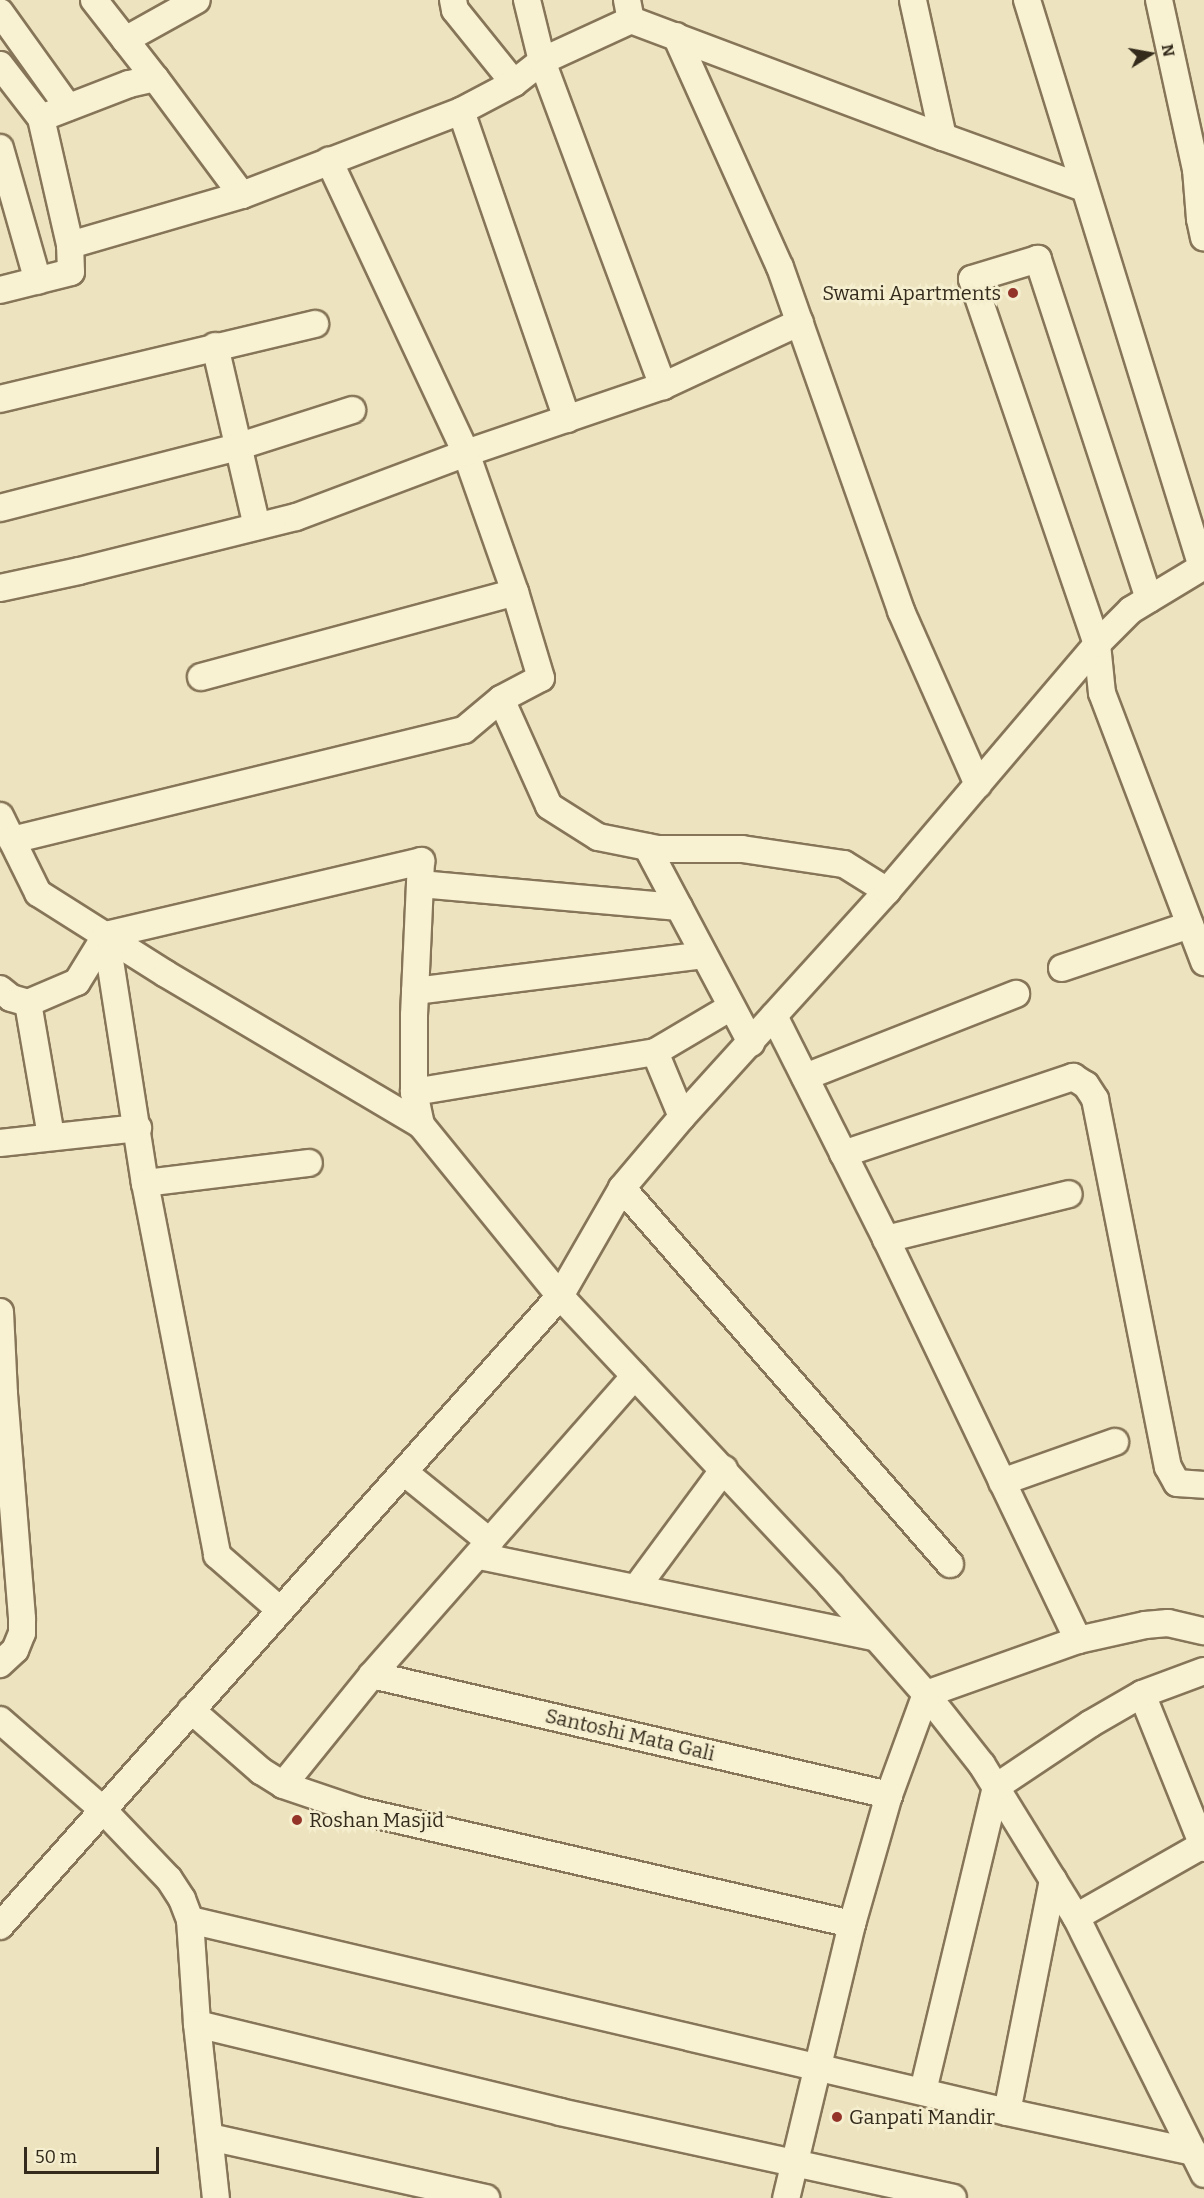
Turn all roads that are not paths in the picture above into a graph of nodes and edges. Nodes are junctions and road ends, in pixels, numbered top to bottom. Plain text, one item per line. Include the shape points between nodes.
1 (94, 0) edge
2 (197, 0) edge
3 (453, 0) edge
4 (527, 0) edge
5 (913, 0) edge
6 (1027, 0) edge
7 (1159, 0) edge
8 (629, 10) edge
9 (0, 12) edge
10 (676, 36) junction
11 (125, 40) junction
12 (542, 61) junction
13 (0, 65) edge
14 (155, 78) junction
15 (514, 83) junction
16 (68, 108) junction
17 (461, 111) junction
18 (41, 118) junction
19 (944, 137) junction
20 (0, 148) edge
21 (328, 160) junction
22 (1200, 169) edge
23 (1084, 188) junction
24 (242, 195) junction
25 (1204, 238) edge
26 (70, 246) junction
27 (38, 280) junction
28 (0, 290) edge
29 (800, 322) junction
30 (315, 324) dead end
31 (215, 346) junction
32 (663, 386) junction
33 (0, 399) edge
34 (352, 410) dead end
35 (567, 419) junction
36 (237, 447) junction
37 (466, 453) junction
38 (0, 508) edge
39 (257, 526) junction
40 (1203, 567) edge
41 (0, 588) edge
42 (515, 592) junction
43 (1149, 599) junction
44 (1097, 644) junction
45 (201, 677) dead end
46 (501, 699) junction
47 (978, 785) junction
48 (0, 816) edge
49 (12, 840) junction
50 (647, 847) junction
51 (420, 884) junction
52 (887, 891) junction
53 (679, 907) junction
54 (1190, 925) junction
55 (106, 935) junction
56 (704, 955) junction
57 (1204, 962) edge
58 (1062, 968) dead end
59 (0, 989) edge
60 (415, 991) junction
61 (1016, 994) dead end
62 (28, 1003) junction
63 (731, 1006) junction
64 (774, 1016) junction
65 (751, 1043) junction
66 (655, 1052) junction
67 (805, 1077) junction
68 (414, 1092) junction
69 (682, 1117) junction
70 (421, 1125) junction
71 (138, 1128) junction
72 (51, 1136) junction
73 (0, 1143) edge
74 (843, 1154) junction
75 (309, 1163) dead end
76 (145, 1183) junction
77 (622, 1188) junction
78 (1069, 1194) dead end
79 (886, 1239) junction
80 (560, 1296) junction
81 (0, 1312) edge
82 (634, 1376) junction
83 (2, 1394) edge
84 (1115, 1442) dead end
85 (724, 1469) junction
86 (404, 1472) junction
87 (1002, 1482) junction
88 (1204, 1485) edge
89 (484, 1549) junction
90 (950, 1564) dead end
91 (636, 1588) junction
92 (279, 1609) junction
93 (1204, 1631) edge
94 (874, 1636) junction
95 (1078, 1640) junction
96 (0, 1664) edge
97 (1204, 1671) edge
98 (372, 1675) junction
99 (926, 1694) junction
100 (1142, 1694) junction
101 (191, 1710) junction
102 (0, 1720) edge
103 (283, 1785) junction
104 (996, 1787) junction
105 (889, 1795) junction
106 (103, 1810) junction
107 (1203, 1847) edge
108 (1053, 1880) junction
109 (1076, 1917) junction
110 (190, 1920) junction
111 (852, 1924) junction
112 (0, 1926) edge
113 (197, 2024) junction
114 (818, 2066) junction
115 (923, 2091) junction
116 (1007, 2112) junction
117 (210, 2136) junction
118 (1199, 2163) edge
119 (794, 2164) junction
120 (216, 2198) edge
121 (486, 2198) edge
122 (786, 2198) edge
123 (952, 2198) edge

1 - 11 street
2 - 11 street
3 - 15 street via 455,10
4 - 12 street
5 - 19 street
6 - 23 street
7 - 22 street
8 - 10 street
8 - 12 street
9 - 16 street
10 - 19 street
10 - 29 street via 780,267
11 - 14 street
12 - 15 street
12 - 32 street
13 - 18 street
14 - 16 street
14 - 24 street
15 - 17 street
16 - 18 street
17 - 21 street
17 - 35 street
18 - 26 street
19 - 23 street
20 - 27 street
21 - 24 street
21 - 37 street
22 - 25 street
23 - 40 street
24 - 26 street
26 - 27 street via 71,272
27 - 28 street
29 - 32 street
29 - 47 street via 901,611
30 - 31 street
31 - 33 street
31 - 36 street
32 - 35 street
34 - 36 street
35 - 37 street
36 - 38 street
36 - 39 street
37 - 39 street via 296,516
37 - 42 street
39 - 41 street
40 - 43 street
42 - 45 street
42 - 46 street via 541,678
43 - 44 street via 1131,610
43 - 44 street via 1038,259 972,279
44 - 47 street
44 - 54 street via 1102,693
46 - 49 street via 464,730
46 - 50 street via 549,806 598,837
47 - 52 street
48 - 49 street
49 - 55 street via 38,893
50 - 52 street via 742,849 844,864
50 - 53 street
51 - 53 street
51 - 55 street via 421,861
51 - 60 street
52 - 64 street
53 - 56 street
54 - 57 street
54 - 58 street
55 - 62 street via 76,982
55 - 70 street
55 - 71 street
56 - 60 street
56 - 63 street
59 - 62 street via 11,998
60 - 68 street
61 - 67 street
62 - 72 street
63 - 65 street
63 - 66 street
64 - 65 street
64 - 67 street
65 - 69 street
66 - 68 street
66 - 69 street
67 - 74 street
68 - 70 street
69 - 77 street
70 - 80 street
71 - 72 street
71 - 76 street
72 - 73 street
74 - 79 street
74 - 88 street via 1072,1077 1086,1085 1095,1099 1168,1467 1177,1483
75 - 76 street
76 - 92 street via 217,1555
77 - 80 street
77 - 90 street
78 - 79 street
79 - 87 street
80 - 82 street
80 - 86 street
81 - 83 street
82 - 85 street
82 - 89 street
83 - 96 street via 22,1633 15,1650
84 - 87 street
85 - 91 street
85 - 94 street
86 - 89 street
86 - 92 street
87 - 95 street
89 - 91 street
89 - 98 street
91 - 94 street
92 - 101 street
93 - 95 street via 1168,1623
94 - 99 street
95 - 99 street
97 - 100 street
98 - 103 street
98 - 105 street, Santoshi Mata Gali
99 - 104 street
99 - 105 street
100 - 104 street
100 - 107 street
101 - 103 street via 261,1771
101 - 106 street
102 - 106 street
103 - 111 street via 360,1811
104 - 108 street
104 - 115 street
105 - 111 street
106 - 110 street via 169,1879
106 - 112 street
107 - 109 street
108 - 109 street
108 - 116 street
109 - 118 street
110 - 113 street
110 - 114 street
111 - 114 street
113 - 117 street
113 - 119 street
114 - 115 street
114 - 119 street
115 - 116 street
116 - 118 street
117 - 120 street
117 - 121 street
119 - 122 street
119 - 123 street

